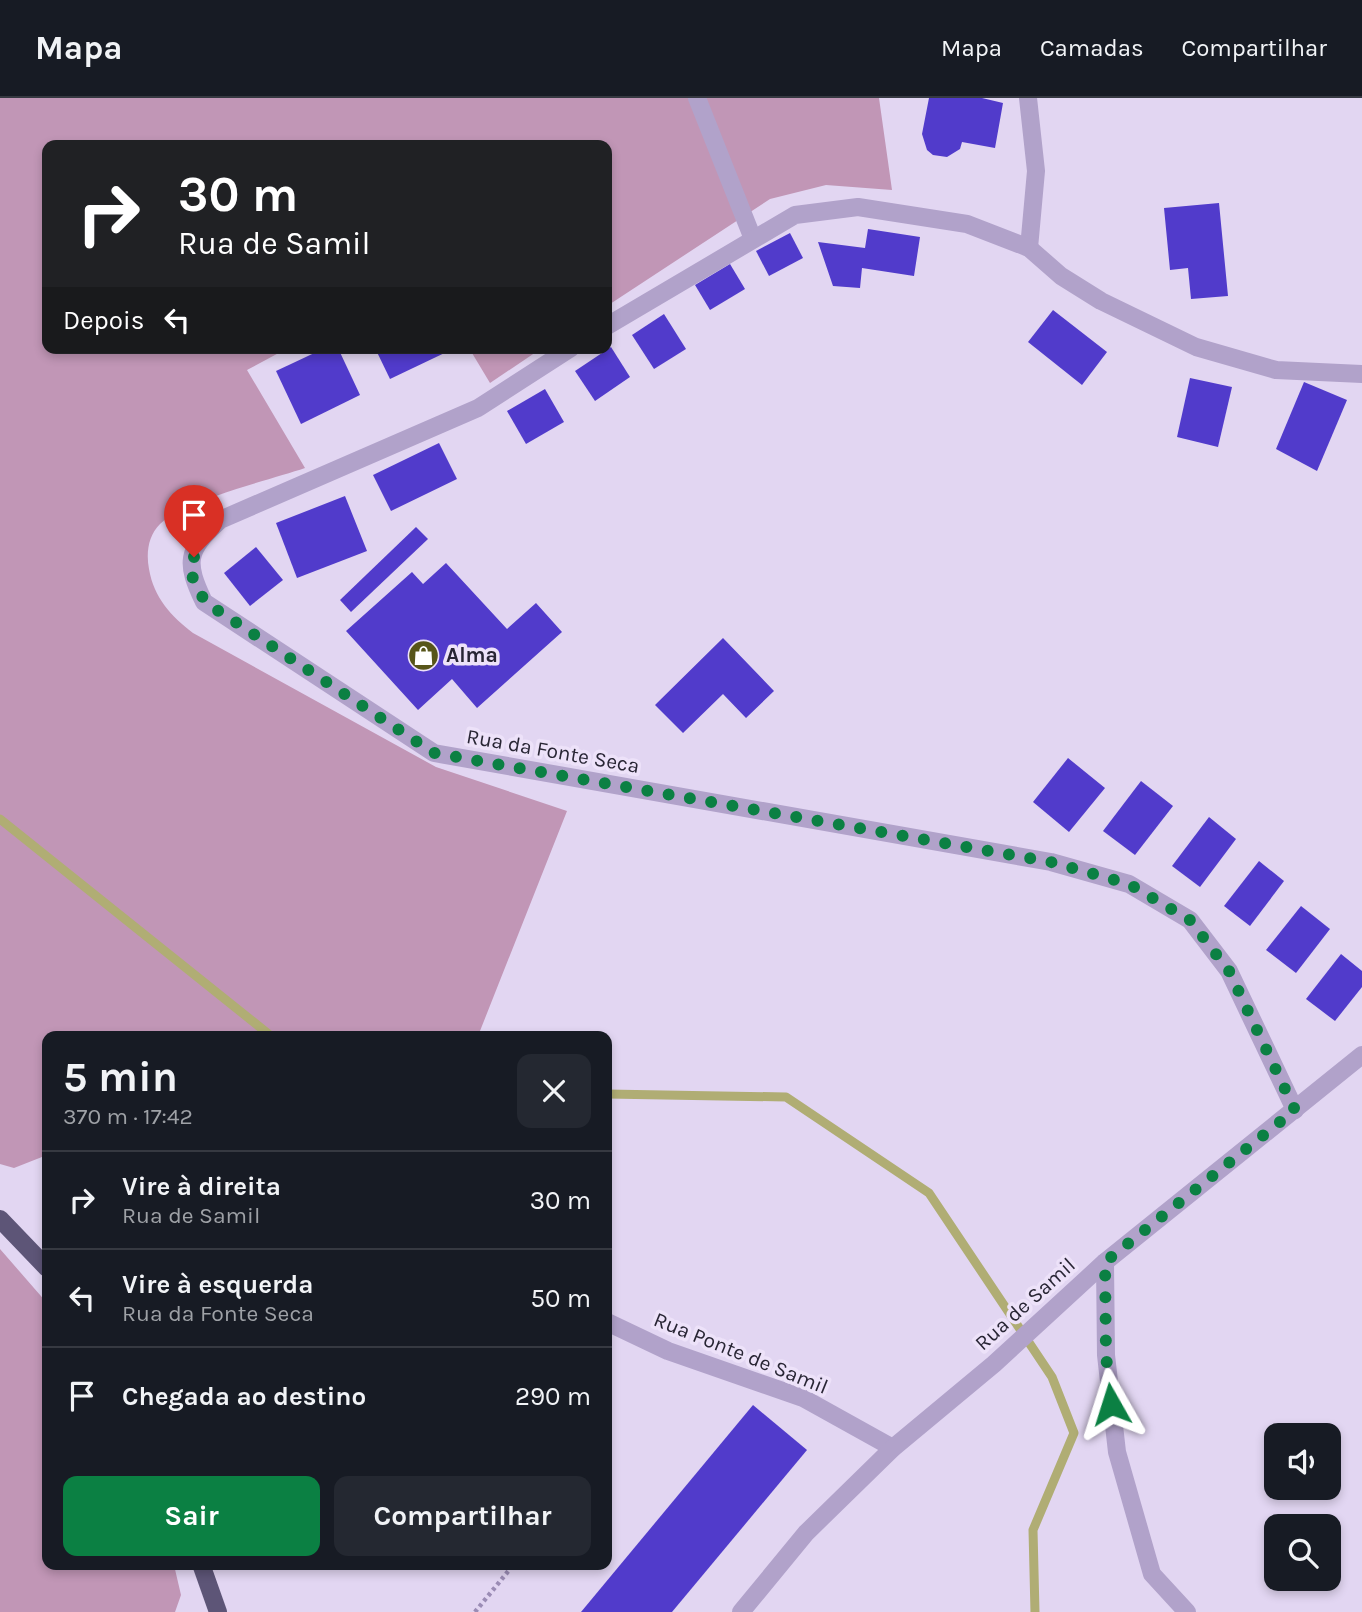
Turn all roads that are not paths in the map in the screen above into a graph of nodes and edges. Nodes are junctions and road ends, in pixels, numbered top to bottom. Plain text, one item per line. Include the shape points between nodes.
1 (697, 98) edge
2 (1028, 98) edge
3 (753, 239) junction
4 (1029, 248) junction
5 (612, 323) edge
6 (562, 354) edge
7 (1362, 374) edge
8 (1362, 1055) edge
9 (1295, 1110) junction
10 (0, 1219) edge
11 (1105, 1262) junction
12 (42, 1263) edge
13 (612, 1324) edge
14 (893, 1448) junction
15 (203, 1570) edge
16 (218, 1612) edge
17 (741, 1612) edge
18 (1187, 1612) edge

1 - 3 street
2 - 4 street via 1036,171
3 - 4 street via 795,215 858,207 967,224
3 - 5 street
4 - 7 street via 1101,301 1196,346 1276,370
6 - 9 street, Rua da Fonte Seca via 478,408 220,520 197,541 190,572 205,602 434,753 1051,862 1129,884 1190,920 1229,971
8 - 9 street, Rua de Samil
9 - 11 street, Rua de Samil
10 - 12 main road
11 - 14 street, Rua de Samil
11 - 18 street via 1106,1355 1117,1452 1152,1574
13 - 14 street, Rua Ponte de Samil via 668,1351 803,1398
14 - 17 street, Rua de Samil via 806,1533
15 - 16 main road

